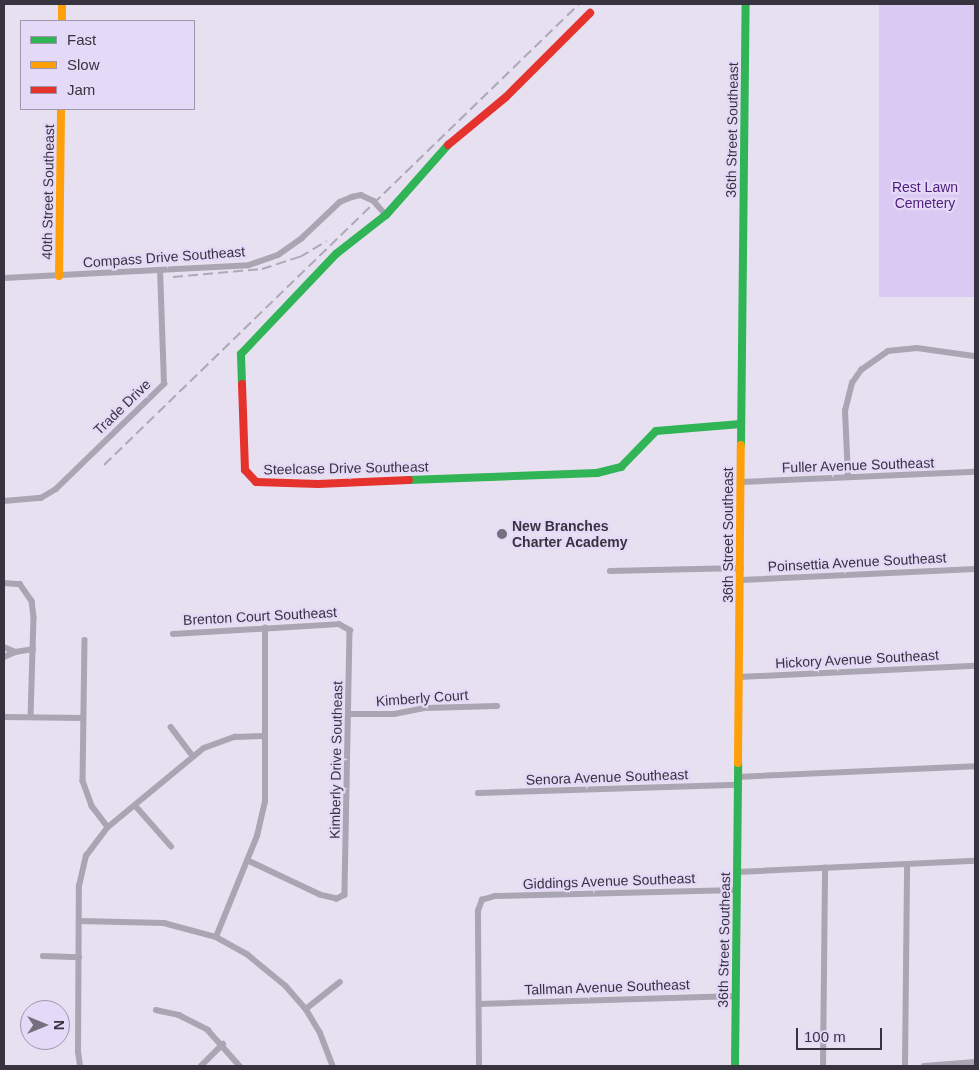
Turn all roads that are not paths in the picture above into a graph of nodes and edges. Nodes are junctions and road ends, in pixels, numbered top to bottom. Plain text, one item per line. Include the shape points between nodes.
1 (62, 4) edge
2 (746, 4) edge
3 (590, 12) dead end
4 (62, 20) edge
5 (61, 110) edge
6 (386, 215) junction
7 (160, 271) junction
8 (59, 276) junction
9 (4, 278) edge
10 (975, 356) edge
11 (741, 424) junction
12 (975, 472) edge
13 (848, 477) junction
14 (742, 482) junction
15 (4, 501) edge
16 (740, 568) junction
17 (975, 569) edge
18 (610, 571) dead end
19 (741, 580) junction
20 (4, 583) edge
21 (348, 626) joint
22 (265, 628) junction
23 (174, 634) dead end
24 (85, 640) dead end
25 (4, 647) edge
26 (33, 649) junction
27 (16, 652) junction
28 (4, 658) edge
29 (975, 666) edge
30 (739, 677) junction
31 (497, 706) dead end
32 (348, 714) junction
33 (4, 716) edge
34 (31, 717) junction
35 (83, 718) junction
36 (171, 727) dead end
37 (265, 736) junction
38 (193, 756) junction
39 (975, 766) edge
40 (738, 781) junction
41 (478, 793) dead end
42 (135, 805) junction
43 (108, 826) junction
44 (171, 846) dead end
45 (248, 861) junction
46 (975, 861) edge
47 (907, 865) junction
48 (825, 868) junction
49 (738, 872) junction
50 (737, 890) junction
51 (79, 921) junction
52 (216, 937) junction
53 (43, 956) dead end
54 (78, 957) junction
55 (340, 982) dead end
56 (736, 996) junction
57 (479, 1004) junction
58 (306, 1009) junction
59 (156, 1010) dead end
60 (223, 1044) junction
61 (975, 1062) edge
62 (80, 1066) edge
63 (201, 1066) edge
64 (240, 1066) edge
65 (333, 1066) edge
66 (479, 1066) edge
67 (735, 1066) edge
68 (823, 1066) edge
69 (905, 1066) edge
70 (924, 1066) edge

1 - 4 street
2 - 11 street, 36th Street Southeast
3 - 6 street, Steelcase Drive Southeast via 506,97 446,147
5 - 8 street, 40th Street Southeast
6 - 7 street, Compass Drive Southeast via 374,201 361,195 352,196 340,202 302,238 278,255 249,265
6 - 11 street, Steelcase Drive Southeast via 336,254 241,354 245,470 256,482 318,484 597,473 621,467 656,431
7 - 8 street, Compass Drive Southeast
7 - 15 street, Trade Drive via 164,384 56,489 41,498
8 - 9 street, Compass Drive Southeast
10 - 13 street via 917,348 888,351 861,370 848,393 845,412
11 - 14 street, 36th Street Southeast
12 - 13 street, Fuller Avenue Southeast
13 - 14 street, Fuller Avenue Southeast
14 - 16 street, 36th Street Southeast
16 - 18 street
16 - 19 street, 36th Street Southeast
17 - 19 street, Poinsettia Avenue Southeast
19 - 30 street, 36th Street Southeast
20 - 26 street via 20,584 28,591 34,617
21 - 22 street, Brenton Court Southeast
21 - 32 street, Kimberly Drive Southeast
22 - 23 street, Brenton Court Southeast
22 - 37 street
24 - 35 street
25 - 27 street
26 - 27 street
26 - 34 street
27 - 28 street
29 - 30 street, Hickory Avenue Southeast
30 - 40 street, 36th Street Southeast
31 - 32 street, Kimberly Court
32 - 45 street, Kimberly Drive Southeast via 345,895 337,900 320,895
33 - 34 street
34 - 35 street
35 - 43 street via 83,781 92,806
36 - 38 street
37 - 38 street via 235,736 215,741
37 - 45 street via 265,802
38 - 42 street
39 - 40 street, Senora Avenue Southeast
40 - 41 street, Senora Avenue Southeast
40 - 49 street, 36th Street Southeast
42 - 43 street
42 - 44 street
43 - 51 street via 86,856 80,886
45 - 52 street
46 - 47 street
47 - 48 street
47 - 69 street
48 - 49 street
48 - 68 street
49 - 50 street, 36th Street Southeast
50 - 56 street, 36th Street Southeast
50 - 57 street, Giddings Avenue Southeast via 495,896 482,900 478,911
51 - 52 street via 164,923
51 - 54 street
52 - 58 street via 266,968
53 - 54 street
54 - 62 street
55 - 58 street
56 - 57 street, Tallman Avenue Southeast
56 - 67 street, 36th Street Southeast
57 - 66 street
58 - 65 street via 326,1045
59 - 60 street via 194,1021
60 - 63 street
60 - 64 street
61 - 70 street

